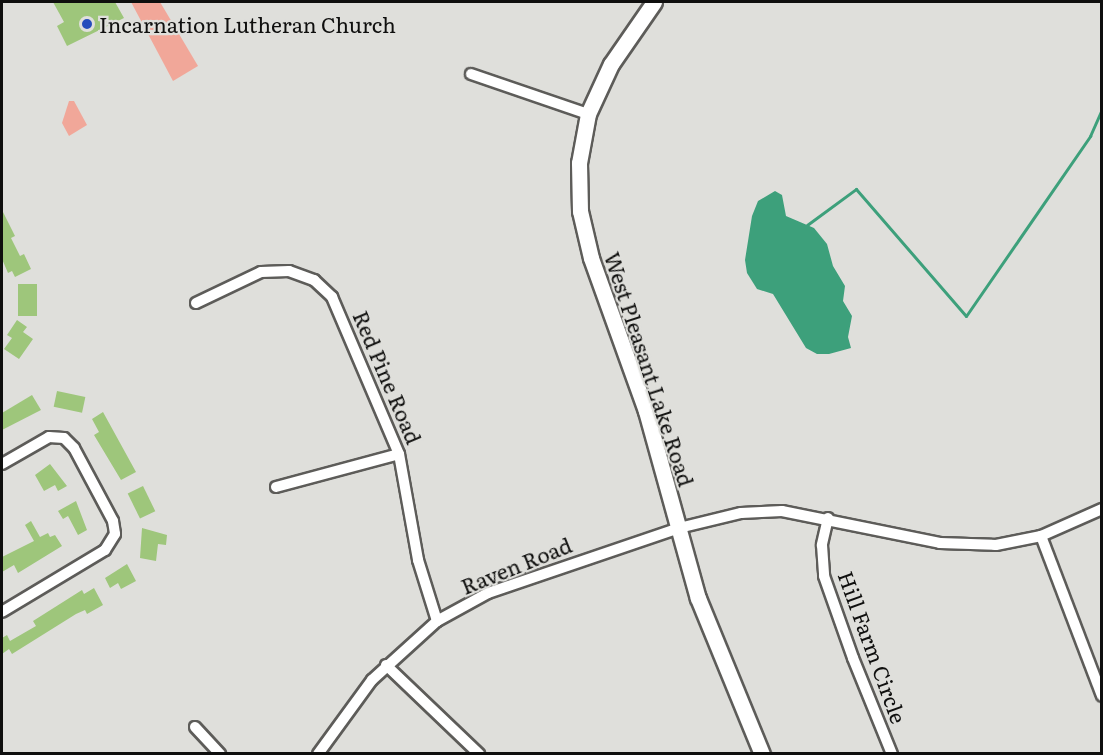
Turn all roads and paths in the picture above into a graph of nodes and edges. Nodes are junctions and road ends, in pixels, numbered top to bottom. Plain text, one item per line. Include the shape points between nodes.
1 (654, 2) edge
2 (471, 74) dead end
3 (588, 114) junction
4 (196, 303) dead end
5 (399, 454) junction
6 (2, 464) edge
7 (276, 487) dead end
8 (1101, 508) edge
9 (828, 518) junction
10 (679, 528) junction
11 (1041, 536) junction
12 (2, 612) edge
13 (437, 621) junction
14 (386, 665) junction
15 (1101, 696) edge
16 (195, 727) dead end
17 (220, 753) edge
18 (318, 753) edge
19 (479, 753) edge
20 (762, 753) edge
21 (892, 753) edge

1 - 3 street, West Pleasant Lake Road via 611,64
2 - 3 street
3 - 10 street, West Pleasant Lake Road via 579,163 584,235 646,411
4 - 5 street, Red Pine Road via 261,272 289,271 314,280 332,297 350,333
5 - 7 street
5 - 13 street, Red Pine Road via 418,560
6 - 12 street via 49,436 64,438 74,448 113,521 115,537 105,550
8 - 11 street
9 - 10 street via 761,510
9 - 11 street via 949,544 996,545
9 - 21 street, Hill Farm Circle via 822,545 824,576 852,658
10 - 13 street, Raven Road via 488,593
10 - 20 street, West Pleasant Lake Road via 711,634
11 - 15 street
13 - 14 street, Raven Road
14 - 18 street, Raven Road via 353,702
14 - 19 street
16 - 17 street

